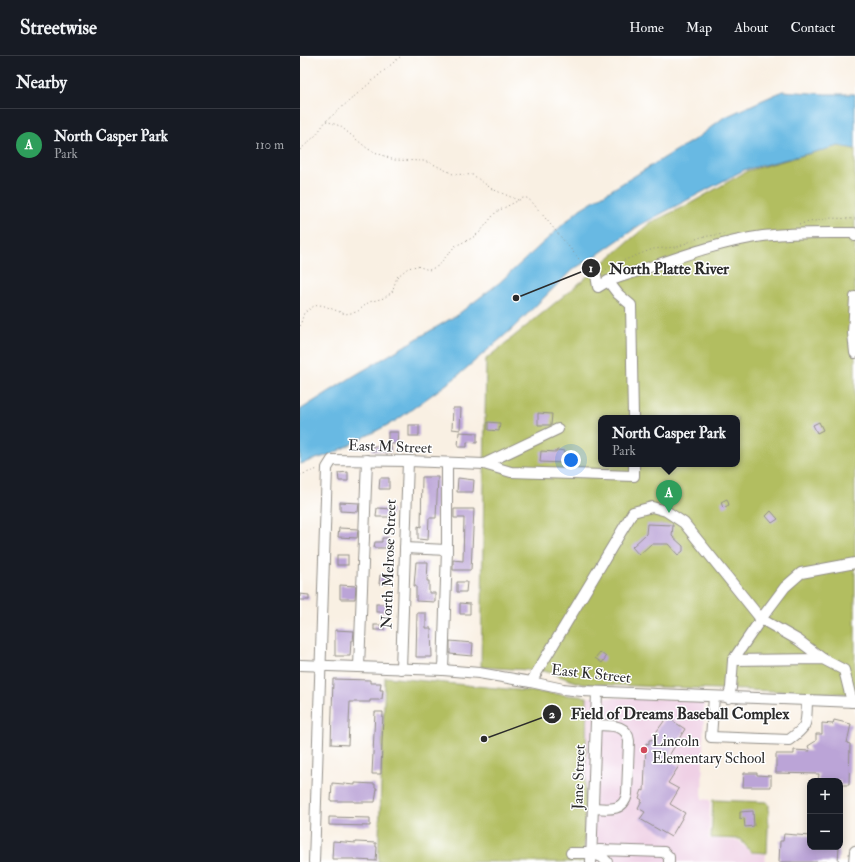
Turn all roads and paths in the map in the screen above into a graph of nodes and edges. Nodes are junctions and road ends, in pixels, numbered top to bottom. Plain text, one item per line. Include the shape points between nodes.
1 (401, 56) edge
2 (326, 121) junction
3 (300, 150) edge
4 (519, 200) junction
5 (855, 236) edge
6 (592, 273) joint
7 (608, 281) junction
8 (855, 297) edge
9 (300, 326) edge
10 (855, 353) edge
11 (633, 415) edge
12 (558, 429) dead end
13 (367, 460) junction
14 (408, 461) junction
15 (447, 463) junction
16 (484, 464) junction
17 (634, 467) edge
18 (327, 468) junction
19 (300, 475) edge
20 (405, 548) junction
21 (447, 550) junction
22 (855, 563) edge
23 (761, 619) junction
24 (733, 660) junction
25 (823, 660) junction
26 (300, 665) edge
27 (321, 666) junction
28 (359, 667) junction
29 (401, 669) junction
30 (443, 670) junction
31 (532, 682) junction
32 (597, 692) junction
33 (714, 697) junction
34 (728, 698) junction
35 (807, 701) junction
36 (853, 702) edge
37 (596, 725) junction
38 (593, 808) junction
39 (855, 852) edge
40 (571, 853) dead end
41 (591, 858) edge
42 (314, 862) edge
43 (607, 862) edge
44 (669, 862) edge
45 (854, 862) edge

1 - 2 path
2 - 3 path
2 - 4 path via 340,126 368,149 394,160 424,161 453,174 473,175 492,189
4 - 6 path via 528,198
4 - 9 path via 496,212 480,232 455,246 438,266 429,270 417,266 408,268 397,277 392,292 384,298 369,302 357,312 345,314 322,305 314,306 304,313
5 - 7 street via 854,233 800,232 762,236 710,247
6 - 7 street via 598,287
7 - 11 street via 631,305
8 - 10 street
12 - 16 street
13 - 14 street, East M Street
13 - 18 street, East M Street via 332,460
13 - 28 street
14 - 15 street, East M Street
14 - 20 street, North Melrose Street
15 - 16 street, East M Street
15 - 21 street
16 - 17 street via 511,472 634,476
18 - 19 path via 315,469
18 - 27 street
20 - 21 street
20 - 29 street, North Melrose Street
21 - 30 street
22 - 23 street via 801,573 785,587
23 - 24 street
23 - 25 street via 798,640
23 - 31 street via 684,523 666,511 652,506 632,512
24 - 25 street
24 - 34 street
25 - 36 street via 844,670
26 - 27 street, East K Street
27 - 28 street, East K Street
27 - 42 street
28 - 29 street, East K Street
29 - 30 street, East K Street
30 - 31 street, East K Street
31 - 32 street, East K Street via 563,689
32 - 33 street, East K Street
32 - 37 street, Jane Street
33 - 34 street, East K Street
33 - 35 street via 712,738 789,740 806,725
34 - 35 street, East K Street
35 - 36 street, East K Street
37 - 38 street, Jane Street
37 - 38 street via 615,726 625,730 629,737 629,756 627,794 623,805 616,808
38 - 41 street, Jane Street
39 - 45 street
40 - 41 street
41 - 43 street via 602,856
41 - 44 street via 599,850 664,852 669,857

